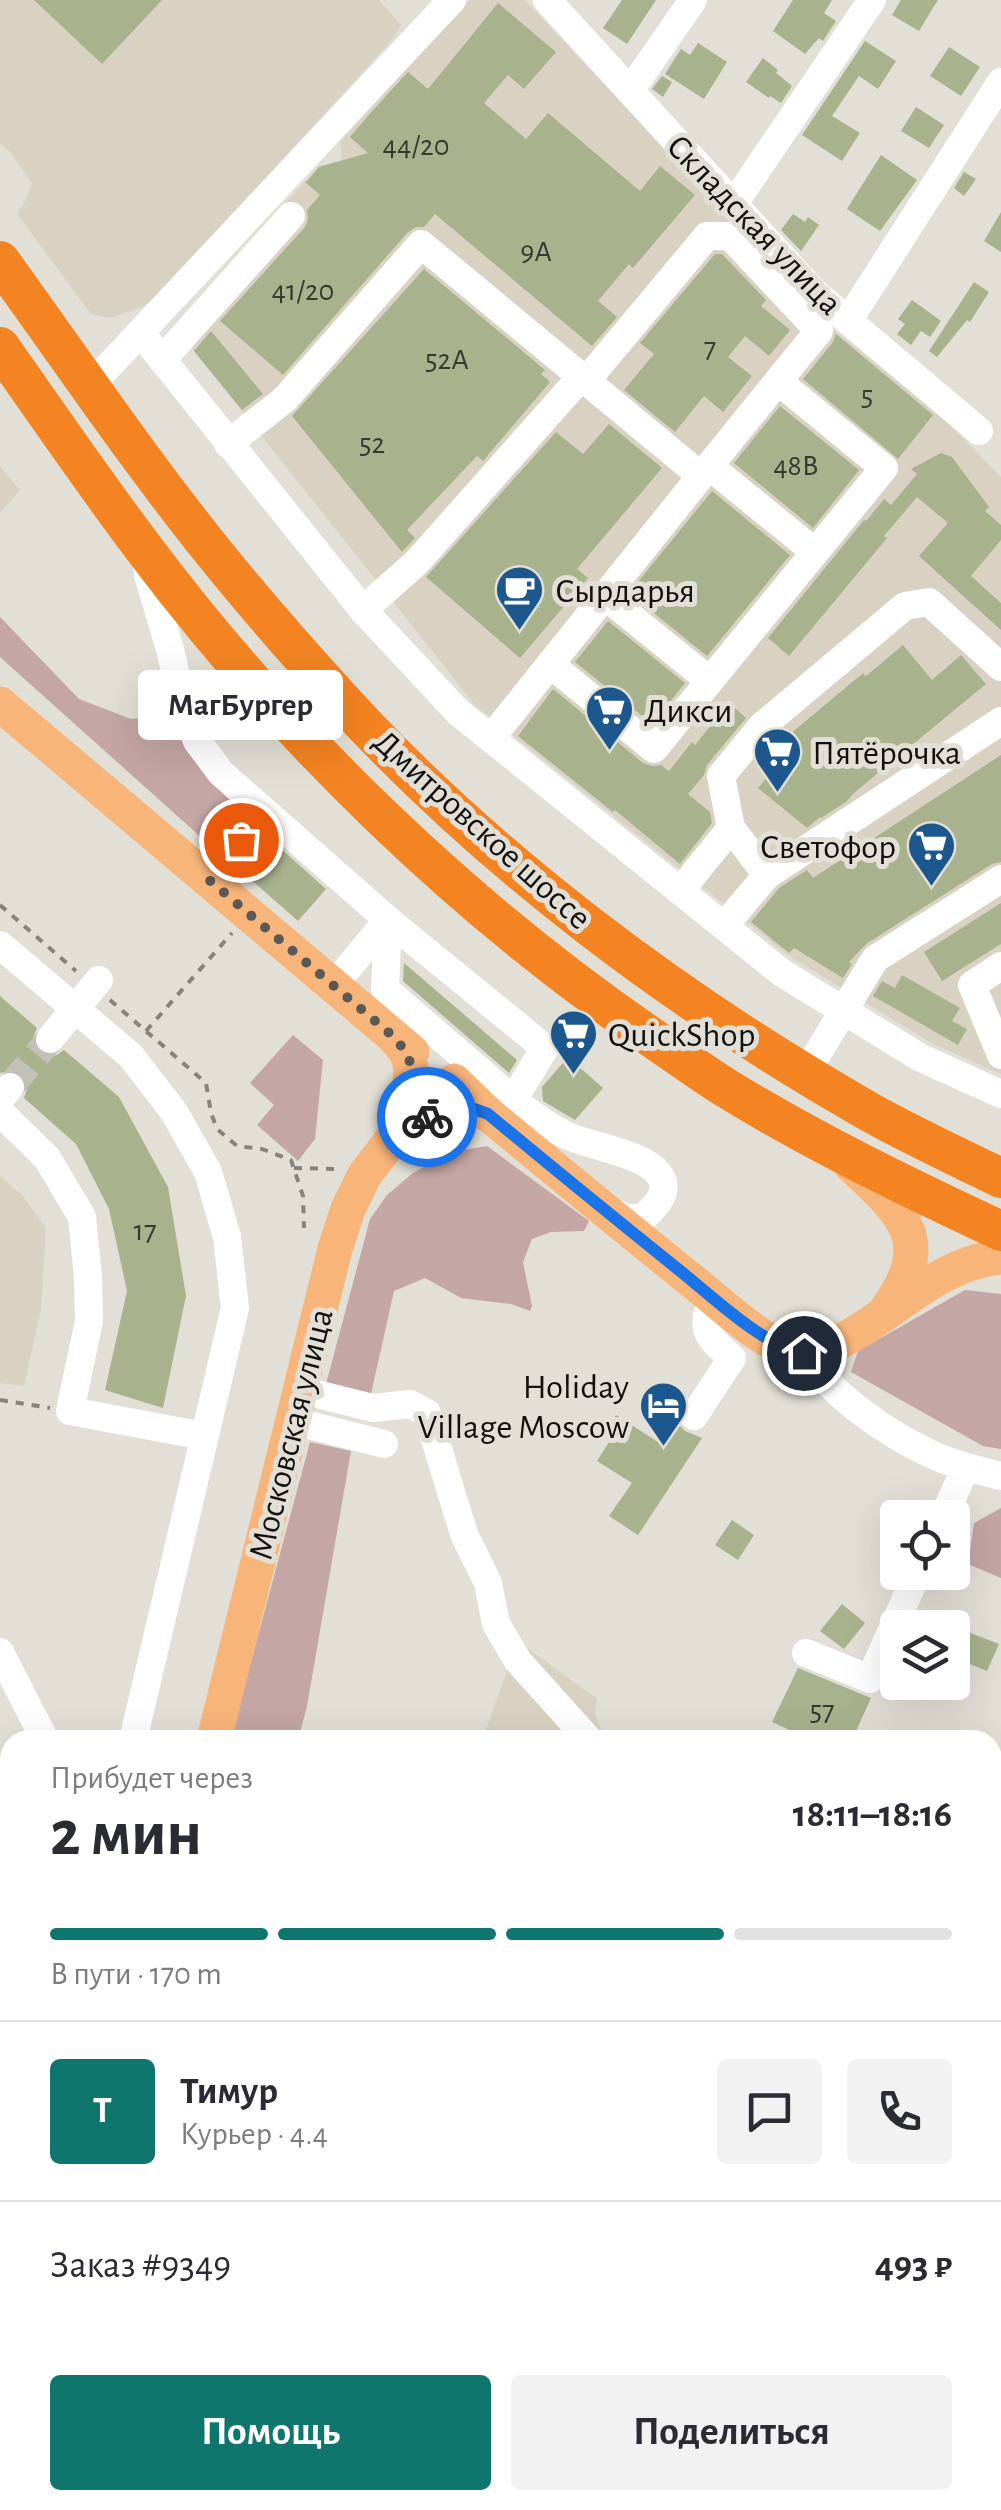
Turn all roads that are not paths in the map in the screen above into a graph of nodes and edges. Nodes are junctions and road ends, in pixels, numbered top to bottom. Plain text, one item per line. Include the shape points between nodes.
1 (452, 0) edge
2 (547, 0) edge
3 (693, 0) edge
4 (872, 0) edge
5 (1001, 82) edge
6 (630, 91) junction
7 (734, 205) junction
8 (290, 216) dead end
9 (0, 262) edge
10 (848, 321) junction
11 (141, 334) junction
12 (0, 347) edge
13 (162, 360) junction
14 (583, 379) junction
15 (778, 381) junction
16 (90, 386) junction
17 (979, 431) dead end
18 (228, 444) junction
19 (705, 471) junction
20 (146, 552) junction
21 (815, 552) junction
22 (606, 596) junction
23 (363, 610) junction
24 (550, 664) junction
25 (1001, 667) edge
26 (710, 681) junction
27 (0, 704) edge
28 (1001, 721) edge
29 (490, 738) junction
30 (731, 828) junction
31 (241, 840) dead end
32 (767, 875) junction
33 (208, 879) junction
34 (1001, 880) edge
35 (680, 891) junction
36 (388, 920) junction
37 (724, 926) junction
38 (0, 945) edge
39 (1001, 966) edge
40 (97, 983) road end
41 (333, 986) junction
42 (76, 1009) junction
43 (844, 1010) junction
44 (50, 1039) tunnel mouth
45 (1001, 1057) edge
46 (805, 1074) junction
47 (994, 1091) edge
48 (432, 1092) junction
49 (3, 1099) edge
50 (500, 1107) junction
51 (839, 1153) junction
52 (1001, 1178) edge
53 (602, 1209) junction
54 (1001, 1231) edge
55 (1001, 1257) edge
56 (714, 1298) junction
57 (884, 1314) junction
58 (804, 1353) junction
59 (297, 1406) junction
60 (694, 1416) dead end
61 (204, 1436) junction
62 (384, 1444) dead end
63 (966, 1467) junction
64 (1001, 1476) edge
65 (951, 1500) edge
66 (910, 1590) edge
67 (0, 1652) edge
68 (806, 1652) dead end
69 (40, 1730) edge
70 (135, 1730) edge
71 (216, 1730) edge
72 (580, 1730) edge

1 - 11 street
2 - 6 street, Складская улица
3 - 6 street
4 - 7 street
5 - 10 street
6 - 7 street, Складская улица
7 - 10 street, Складская улица
8 - 13 street
9 - 16 highway, Дмитровское шоссе
10 - 17 street, Складская улица
11 - 13 street
11 - 16 street
12 - 20 highway, Дмитровское шоссе
13 - 18 street
14 - 15 street via 707,236 730,236 819,331
14 - 18 street via 421,244 284,399
14 - 19 street
14 - 23 street via 416,562
15 - 19 street
15 - 21 street via 884,468
16 - 46 highway, Дмитровское шоссе via 272,623 438,797 634,959
18 - 23 street
19 - 21 street
19 - 22 street
20 - 36 street via 180,698 198,741 220,773
20 - 51 highway, Дмитровское шоссе via 307,740 508,929 724,1087
21 - 26 street
22 - 24 street
22 - 26 street
23 - 29 street
24 - 26 street via 654,749
24 - 29 street
25 - 30 street via 929,602 905,606 762,726 721,776
27 - 33 main road
28 - 32 street
29 - 35 street
30 - 32 street
30 - 35 street
31 - 33 street
32 - 37 street
33 - 41 main road
34 - 43 street via 875,959
35 - 37 street
36 - 41 street
36 - 50 street via 385,989
36 - 50 street via 545,1048
37 - 43 street via 782,973
38 - 42 street
39 - 45 street via 972,985
40 - 42 street
41 - 48 main road via 394,1037
42 - 44 street
42 - 61 street via 131,1056 208,1172 227,1237 235,1308
43 - 46 street
43 - 47 street via 921,1058
45 - 47 street
46 - 52 highway, Дмитровское шоссе
48 - 50 main road via 472,1108
48 - 59 main road, Московская улица via 364,1176 348,1209
49 - 61 street via 82,1217 89,1321 70,1412
50 - 53 main road
50 - 53 street via 645,1162 659,1174 662,1199 643,1218
51 - 54 highway, Дмитровское шоссе
51 - 57 main road via 885,1197 910,1235 909,1272
53 - 56 main road
55 - 57 main road via 957,1268
56 - 58 main road via 772,1342
56 - 60 street via 705,1314 708,1334 732,1358
57 - 58 main road via 824,1349
58 - 63 street via 830,1387 895,1435
59 - 62 street
59 - 71 main road, Московская улица
59 - 72 street via 410,1404 427,1414 464,1534 488,1583 496,1624 518,1662
61 - 70 street
63 - 64 street
63 - 65 street
66 - 68 street via 870,1680
67 - 69 street

